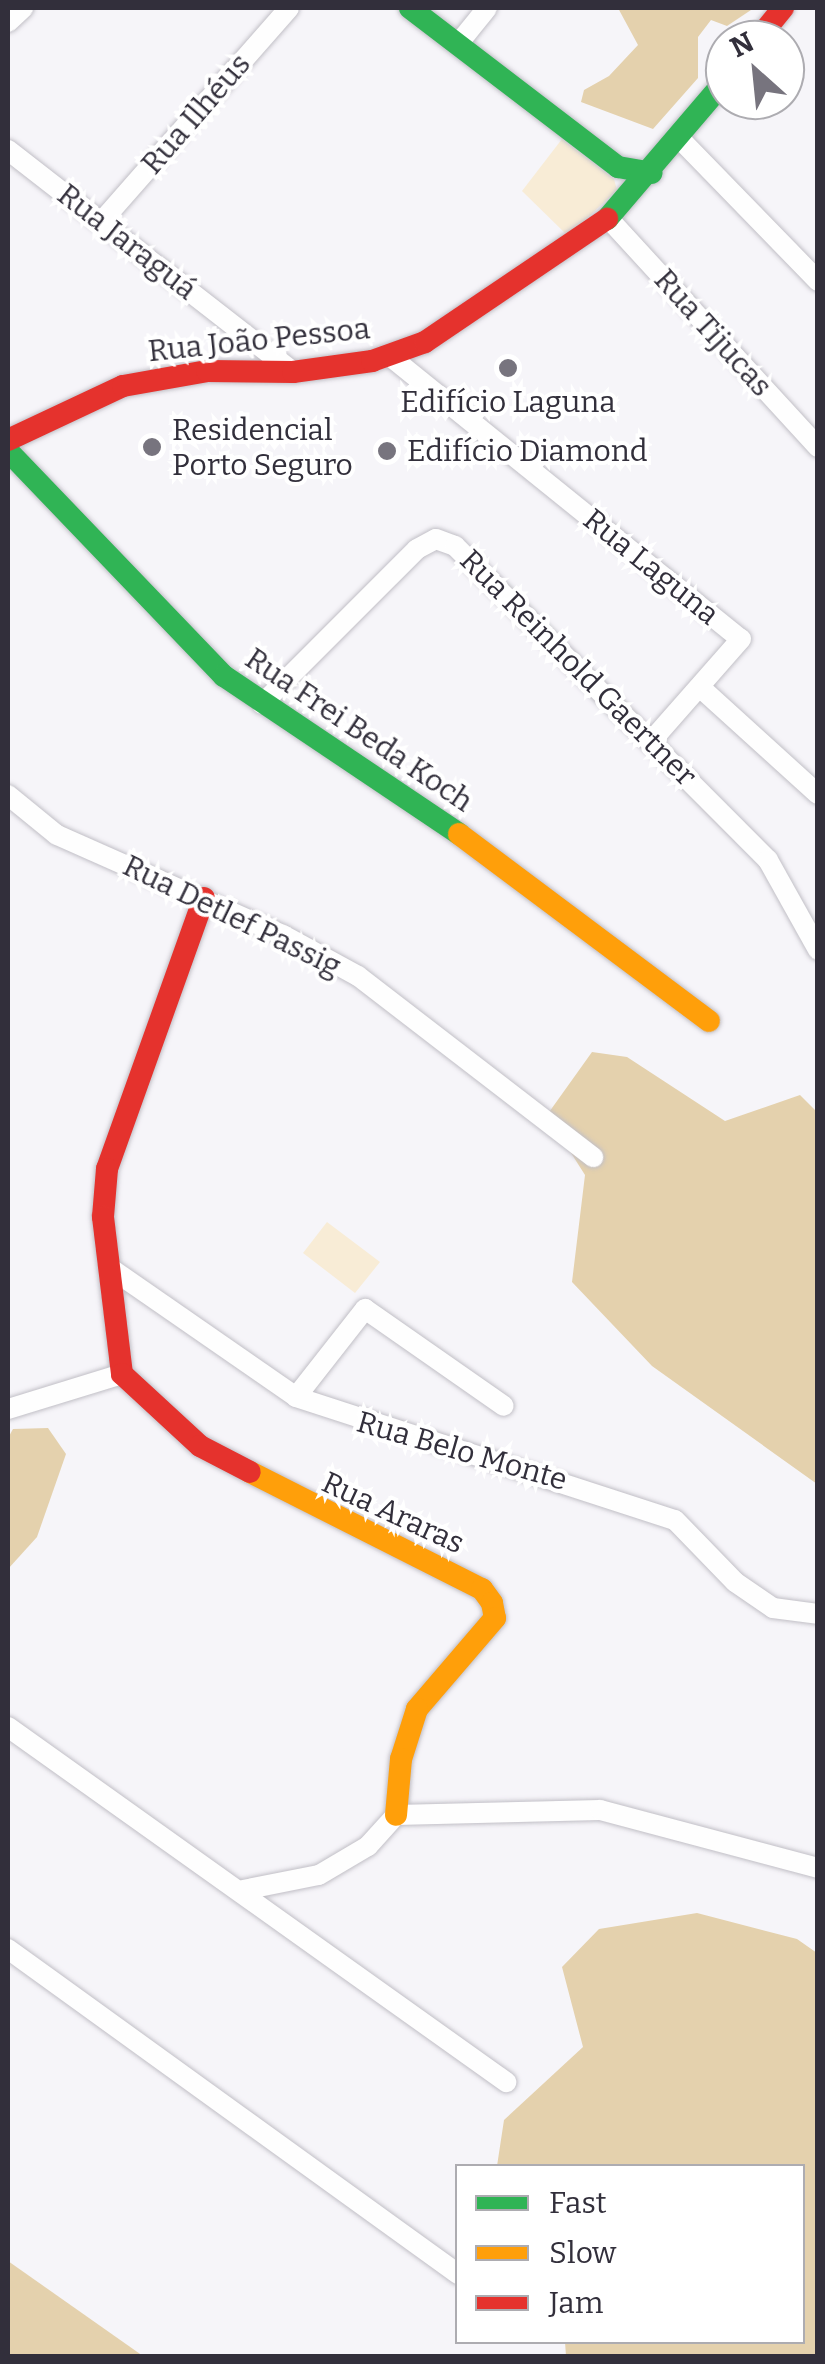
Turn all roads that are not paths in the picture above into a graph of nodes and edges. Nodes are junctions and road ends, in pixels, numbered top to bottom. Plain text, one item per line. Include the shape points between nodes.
1 (23, 8) edge
2 (289, 8) edge
3 (410, 8) edge
4 (487, 8) edge
5 (8, 22) edge
6 (458, 44) junction
7 (705, 107) edge
8 (680, 139) junction
9 (8, 150) edge
10 (618, 167) junction
11 (651, 173) junction
12 (616, 210) junction
13 (102, 221) junction
14 (818, 282) edge
15 (391, 357) junction
16 (293, 372) junction
17 (8, 440) edge
18 (818, 448) edge
19 (8, 451) edge
20 (702, 689) junction
21 (262, 704) junction
22 (653, 739) junction
23 (818, 794) edge
24 (8, 795) edge
25 (204, 898) junction
26 (818, 950) edge
27 (709, 1022) dead end
28 (593, 1157) dead end
29 (110, 1268) junction
30 (122, 1374) junction
31 (296, 1397) junction
32 (504, 1406) dead end
33 (8, 1409) edge
34 (818, 1614) edge
35 (8, 1727) edge
36 (396, 1816) junction
37 (818, 1868) edge
38 (243, 1890) junction
39 (8, 1949) edge
40 (506, 2082) dead end
41 (455, 2272) edge

1 - 5 street
2 - 13 street, Rua Ilhéus
3 - 6 street
4 - 6 street
6 - 10 street
7 - 8 street, Rua João Pessoa
8 - 11 street, Rua João Pessoa
8 - 14 street
9 - 13 street, Rua Jaraguá
10 - 11 street
10 - 12 street
11 - 12 street, Rua João Pessoa
12 - 15 street, Rua João Pessoa via 462,321
12 - 18 street, Rua Tijucas
13 - 16 street, Rua Jaraguá
15 - 16 street, Rua João Pessoa
15 - 20 street, Rua Laguna via 741,640
16 - 17 street, Rua João Pessoa via 207,371 122,386
19 - 21 street, Rua Frei Beda Koch via 224,676
20 - 22 street
20 - 23 street
21 - 22 street, Rua Reinhold Gaertner via 416,548 436,539 455,546
21 - 27 street, Rua Frei Beda Koch via 395,786
22 - 26 street, Rua Reinhold Gaertner via 768,860
24 - 25 street, Rua Detlef Passig via 57,834
25 - 28 street, Rua Detlef Passig via 358,976
25 - 29 street via 107,1169 103,1217
29 - 30 street
29 - 31 street, Rua Belo Monte
30 - 33 street
30 - 36 street, Rua Araras via 200,1446 482,1589 492,1603 494,1618 417,1709 401,1760
31 - 32 street via 365,1309
31 - 34 street, Rua Belo Monte via 675,1520 735,1582 774,1608
35 - 38 street
36 - 37 street via 600,1810
36 - 38 street via 368,1846 319,1875
38 - 40 street
39 - 41 street

